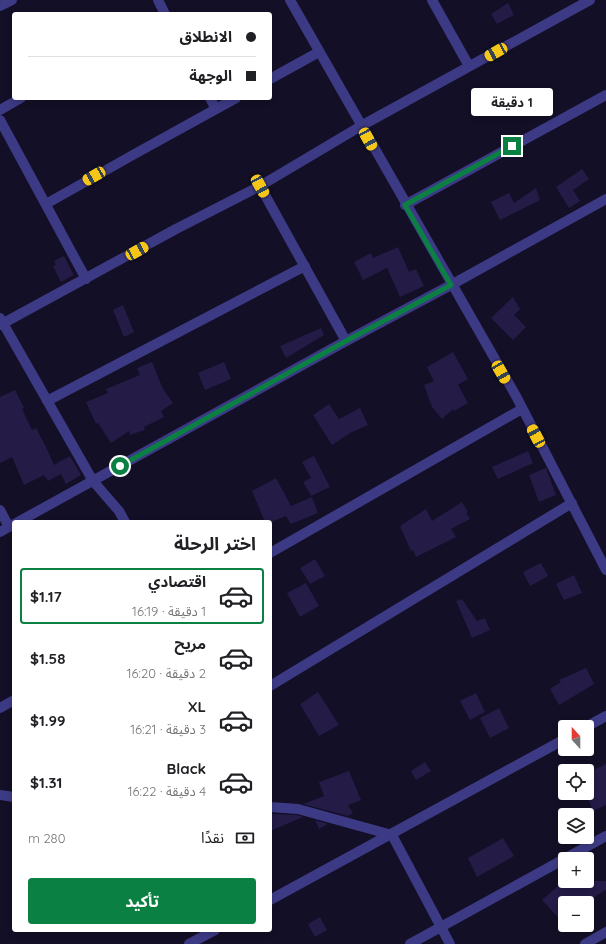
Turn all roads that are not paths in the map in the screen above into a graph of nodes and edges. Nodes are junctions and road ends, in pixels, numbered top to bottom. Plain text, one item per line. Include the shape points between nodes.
1 (12, 0) edge
2 (158, 0) edge
3 (290, 0) edge
4 (432, 0) edge
5 (590, 0) edge
6 (0, 6) edge
7 (165, 12) edge
8 (319, 52) junction
9 (469, 66) junction
10 (272, 78) edge
11 (606, 95) edge
12 (18, 100) edge
13 (211, 100) edge
14 (232, 100) edge
15 (216, 109) junction
16 (0, 110) edge
17 (0, 120) edge
18 (361, 126) junction
19 (260, 186) junction
20 (606, 199) edge
21 (46, 204) junction
22 (405, 205) junction
23 (305, 266) junction
24 (86, 279) junction
25 (451, 285) junction
26 (1, 322) edge
27 (346, 341) junction
28 (47, 401) junction
29 (522, 409) junction
30 (93, 481) junction
31 (572, 504) junction
32 (0, 510) edge
33 (21, 520) edge
34 (125, 520) edge
35 (12, 522) edge
36 (12, 525) edge
37 (0, 532) edge
38 (272, 552) edge
39 (606, 570) edge
40 (272, 685) edge
41 (12, 701) edge
42 (0, 708) edge
43 (606, 716) edge
44 (594, 723) edge
45 (558, 743) edge
46 (0, 795) edge
47 (12, 796) edge
48 (272, 807) edge
49 (392, 835) junction
50 (606, 836) edge
51 (272, 899) edge
52 (441, 927) junction
53 (211, 932) edge
54 (606, 932) edge
55 (189, 944) edge
56 (410, 944) edge
57 (450, 944) edge
58 (584, 944) edge

1 - 6 street
2 - 7 street
3 - 8 street
4 - 9 street
5 - 9 street
8 - 10 street
8 - 18 street
9 - 18 street
11 - 22 street
12 - 16 street
13 - 15 street
14 - 15 street
15 - 21 street
17 - 21 street
18 - 19 street
18 - 22 street
19 - 23 street
19 - 24 street
20 - 25 street
21 - 24 street
22 - 25 street
23 - 27 street
23 - 28 street
24 - 26 street
25 - 27 street
25 - 29 street
26 - 28 street
27 - 30 street
28 - 30 street
29 - 31 street
29 - 38 street
30 - 33 street
30 - 34 street
31 - 39 street
31 - 40 street
32 - 35 street
36 - 37 street
41 - 42 street
43 - 44 street
45 - 49 street
46 - 47 street
48 - 49 street via 298,810
49 - 51 street
49 - 52 street
50 - 52 street
52 - 56 street
52 - 57 street
53 - 55 street
54 - 58 street

